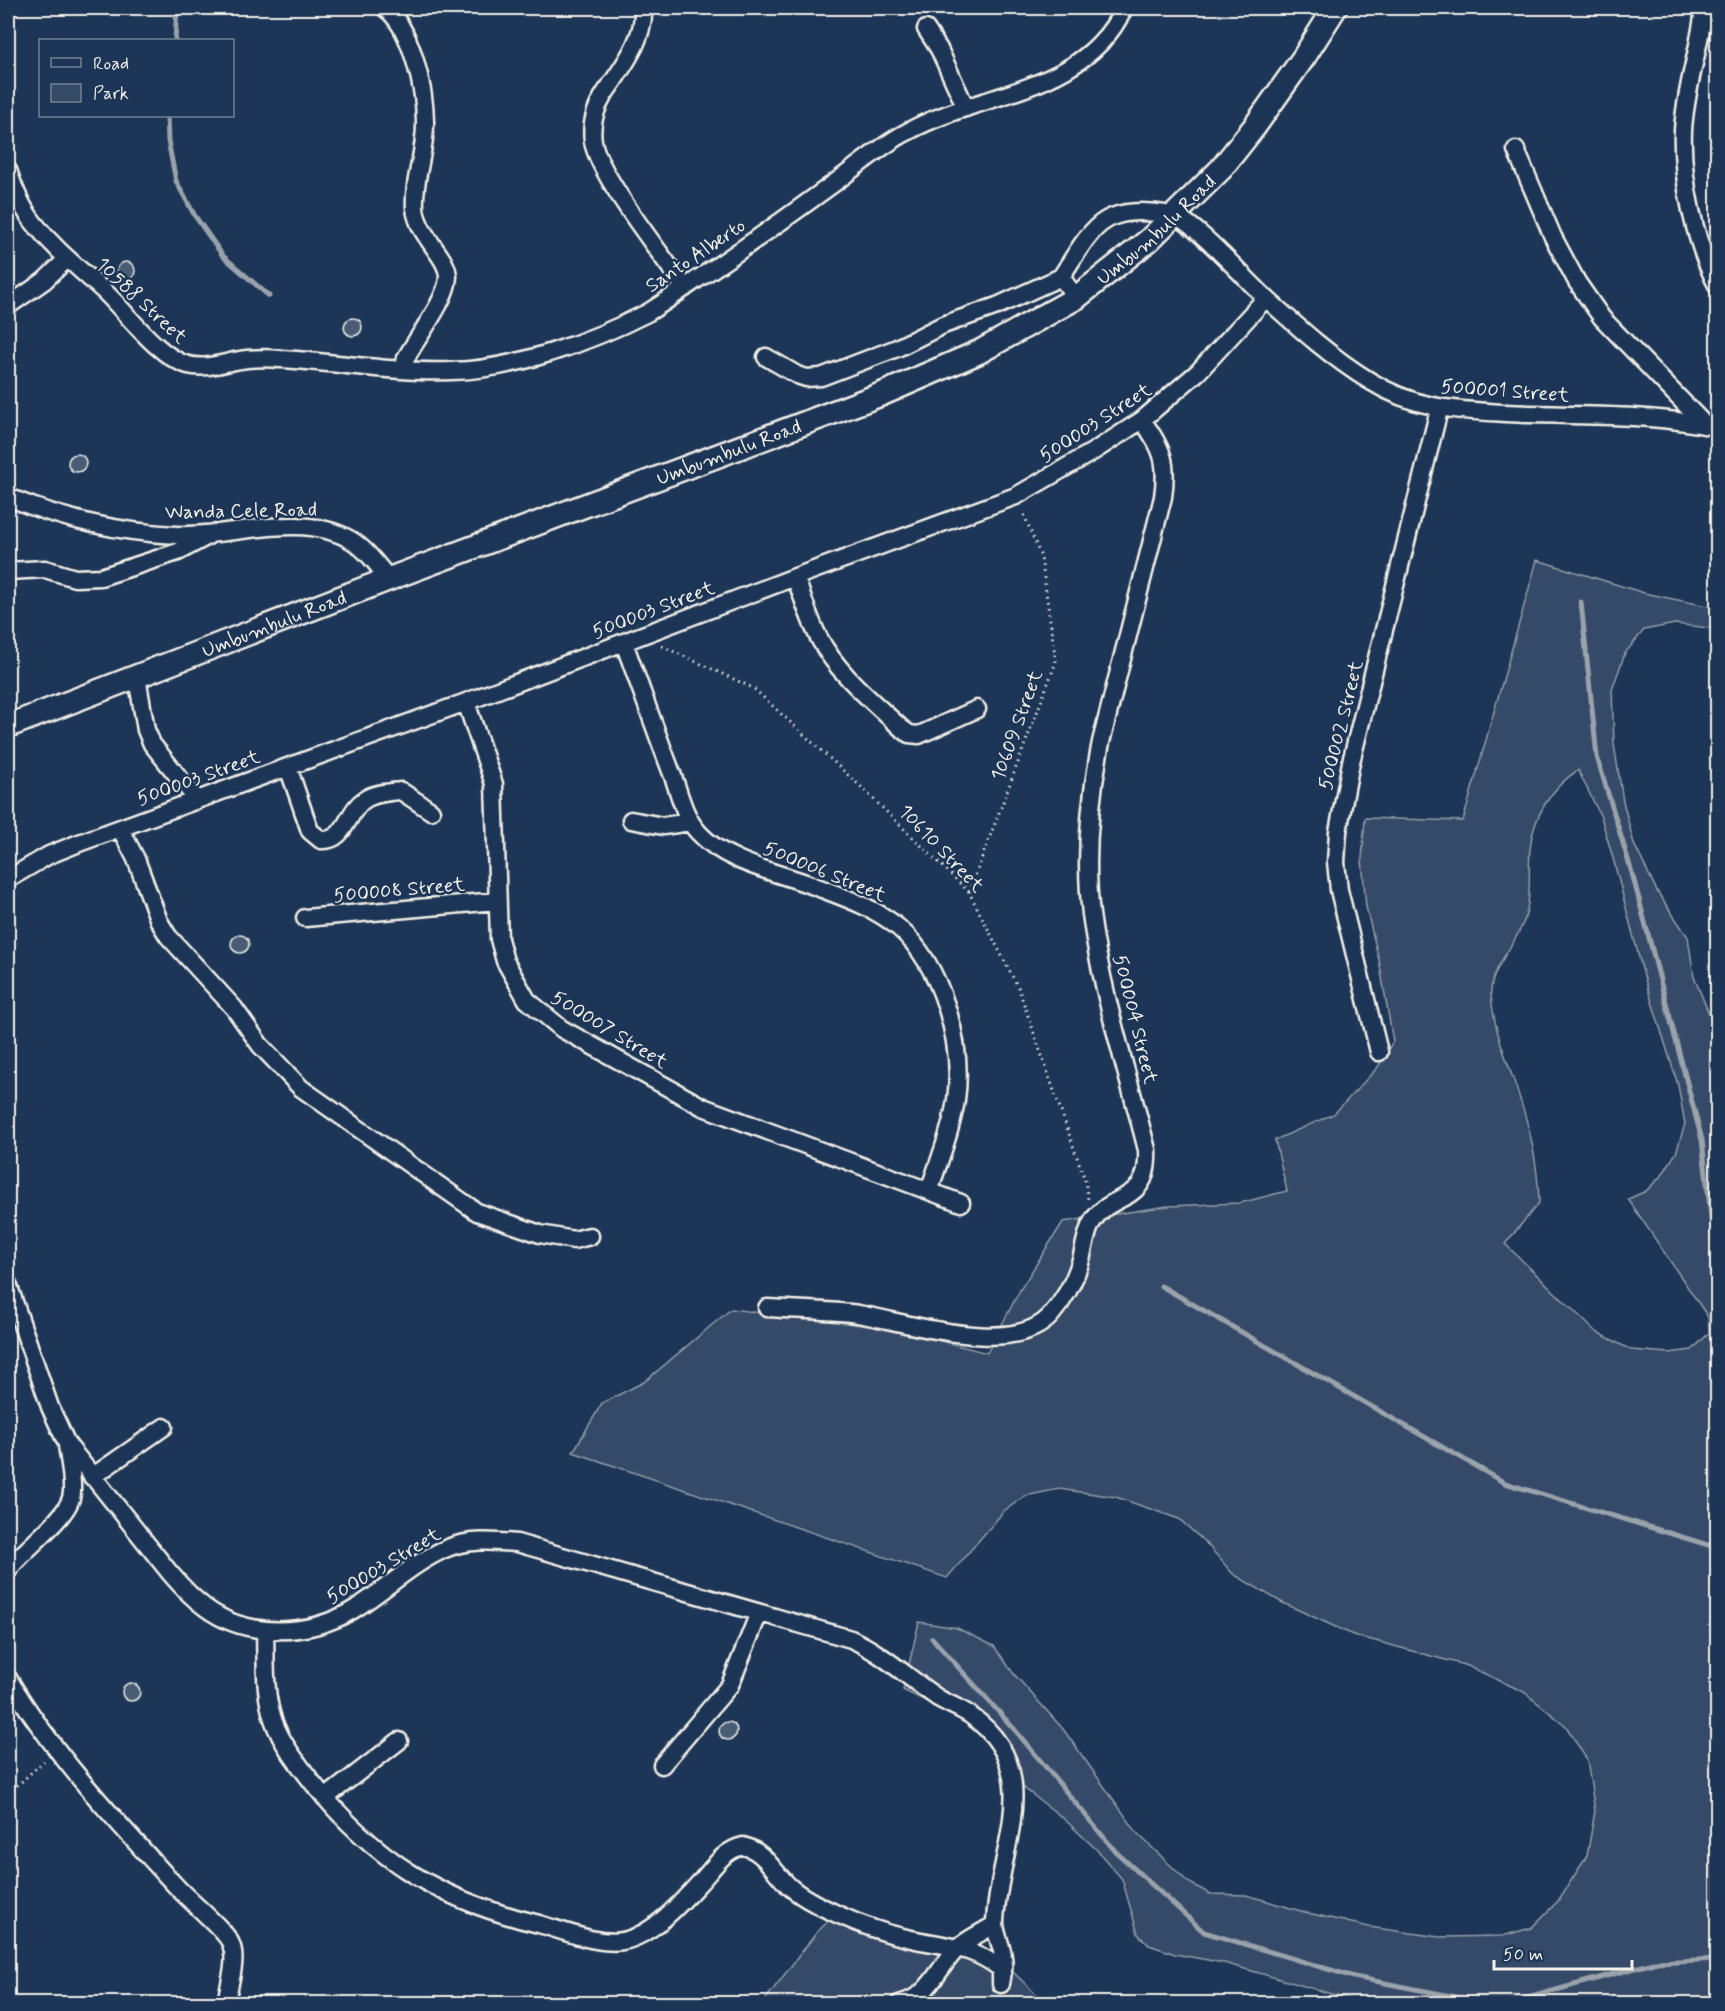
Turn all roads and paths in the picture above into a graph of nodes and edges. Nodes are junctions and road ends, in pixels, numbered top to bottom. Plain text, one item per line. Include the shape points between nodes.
1 (385, 8) edge
2 (643, 8) edge
3 (1124, 8) edge
4 (1335, 8) edge
5 (1704, 8) edge
6 (926, 29) dead end
7 (966, 108) junction
8 (1516, 150) dead end
9 (8, 170) edge
10 (1175, 216) junction
11 (66, 260) junction
12 (1061, 277) junction
13 (1718, 287) edge
14 (685, 288) junction
15 (1076, 298) junction
16 (1266, 298) junction
17 (8, 306) edge
18 (766, 357) dead end
19 (227, 363) joint
20 (403, 370) junction
21 (1440, 410) junction
22 (1142, 420) junction
23 (1712, 427) edge
24 (1016, 496) junction
25 (8, 497) edge
26 (211, 534) junction
27 (8, 571) edge
28 (795, 576) junction
29 (389, 579) junction
30 (641, 636) junction
31 (624, 643) junction
32 (137, 677) junction
33 (466, 702) junction
34 (976, 709) dead end
35 (8, 726) edge
36 (288, 767) junction
37 (197, 800) junction
38 (430, 811) dead end
39 (631, 820) dead end
40 (690, 822) junction
41 (120, 828) junction
42 (8, 879) edge
43 (969, 892) junction
44 (496, 901) junction
45 (305, 918) dead end
46 (1379, 1052) dead end
47 (929, 1191) junction
48 (961, 1203) dead end
49 (1092, 1223) junction
50 (590, 1236) dead end
51 (8, 1284) edge
52 (767, 1308) dead end
53 (164, 1427) dead end
54 (67, 1444) junction
55 (92, 1477) junction
56 (8, 1571) edge
57 (759, 1613) junction
58 (266, 1630) junction
59 (8, 1678) edge
60 (399, 1742) dead end
61 (57, 1749) junction
62 (662, 1765) dead end
63 (8, 1794) edge
64 (325, 1798) junction
65 (995, 1924) junction
66 (959, 1946) junction
67 (226, 2004) edge
68 (899, 2004) edge

1 - 20 street via 403,29 410,47 425,121 416,189 417,220 421,232 447,267 448,279
2 - 14 street via 636,44 595,110 593,142 618,192
3 - 7 street, Santo Alberto via 1109,34 1071,68 1048,81
4 - 10 main road, Umbumbulu Road via 1255,126 1221,169
5 - 13 street via 1683,130 1685,178 1695,225
6 - 7 street
7 - 14 street, Santo Alberto via 893,140
8 - 23 street via 1553,237 1602,318
9 - 11 street, 10588 Street via 13,188 32,220
10 - 12 street via 1132,213 1102,220
10 - 15 main road, Umbumbulu Road
10 - 16 street, 500001 Street via 1203,237
11 - 17 street via 44,282
11 - 19 street, 10588 Street via 177,361 192,366
12 - 15 street
12 - 18 street via 821,377 797,375
14 - 20 street, Santo Alberto via 646,313 527,358 454,371
15 - 29 main road, Umbumbulu Road via 979,352 882,394
16 - 21 street, 500001 Street via 1359,374 1403,399
16 - 22 street, 500003 Street via 1198,372
19 - 20 street, Santo Alberto via 279,359
21 - 23 street, 500001 Street via 1656,417
21 - 46 street, 500002 Street via 1351,762 1338,832 1339,890
22 - 24 street, 500003 Street
22 - 49 street, 500004 Street via 1165,462 1163,497 1101,742 1092,797 1089,856 1097,947 1147,1161 1142,1183 1136,1190 1104,1210
24 - 28 street, 500003 Street
24 - 43 path, 10609 Street via 1041,557 1056,662
25 - 26 street, Wanda Cele Road via 72,520 141,532
26 - 27 street via 178,552 101,577 75,578 45,569
26 - 29 street, Wanda Cele Road via 294,527 334,531 364,550
28 - 30 street, 500003 Street
28 - 34 street via 818,637 828,652 852,683 909,734 919,735
29 - 32 main road, Umbumbulu Road
30 - 31 street, 500003 Street
30 - 43 path, 10610 Street via 753,688
31 - 33 street, 500003 Street
31 - 40 street, 500006 Street
32 - 35 main road, Umbumbulu Road
32 - 37 street via 152,744
33 - 36 street, 500003 Street
33 - 44 street, 500007 Street via 494,784
36 - 37 street, 500003 Street
36 - 38 street via 310,831 321,840 335,837 357,807 374,795 401,791
37 - 41 street, 500003 Street
39 - 40 street via 663,826
40 - 47 street, 500006 Street via 708,842 740,859 879,914 899,928 924,959 948,1016 958,1073 952,1122
41 - 42 street, 500003 Street via 49,855
41 - 50 street via 168,936 234,1008 260,1046 301,1088 477,1212 540,1234 574,1240
43 - 49 path, 10610 Street via 1018,987 1085,1180
44 - 45 street, 500008 Street
44 - 47 street, 500007 Street via 499,939 514,980 526,1000 562,1029 703,1107
47 - 48 street, 500007 Street
49 - 52 street via 1075,1278 1064,1298 1049,1317 1026,1332 983,1335 855,1314
51 - 54 street, 500003 Street via 50,1407
53 - 55 street
54 - 55 street, 500003 Street
54 - 56 street via 72,1492 69,1505
55 - 58 street, 500003 Street via 188,1593 221,1617
57 - 58 street, 500003 Street via 532,1546 481,1542 445,1549 331,1621 305,1628
57 - 62 street via 730,1685
57 - 65 street, 500003 Street via 851,1639 885,1657 938,1698 971,1715 988,1732 1014,1776 1014,1809
58 - 64 street via 271,1714 280,1736
59 - 61 street
60 - 64 street
61 - 63 path
61 - 67 street via 231,1944 233,1957
64 - 66 street via 359,1834 420,1879 481,1909 566,1931 609,1941 636,1937 678,1904 724,1855 743,1846 760,1853 798,1893 837,1914 908,1938
65 - 66 street
65 - 66 street via 1004,1958 1001,1984 1001,1969
66 - 68 street via 940,1974 914,2000

